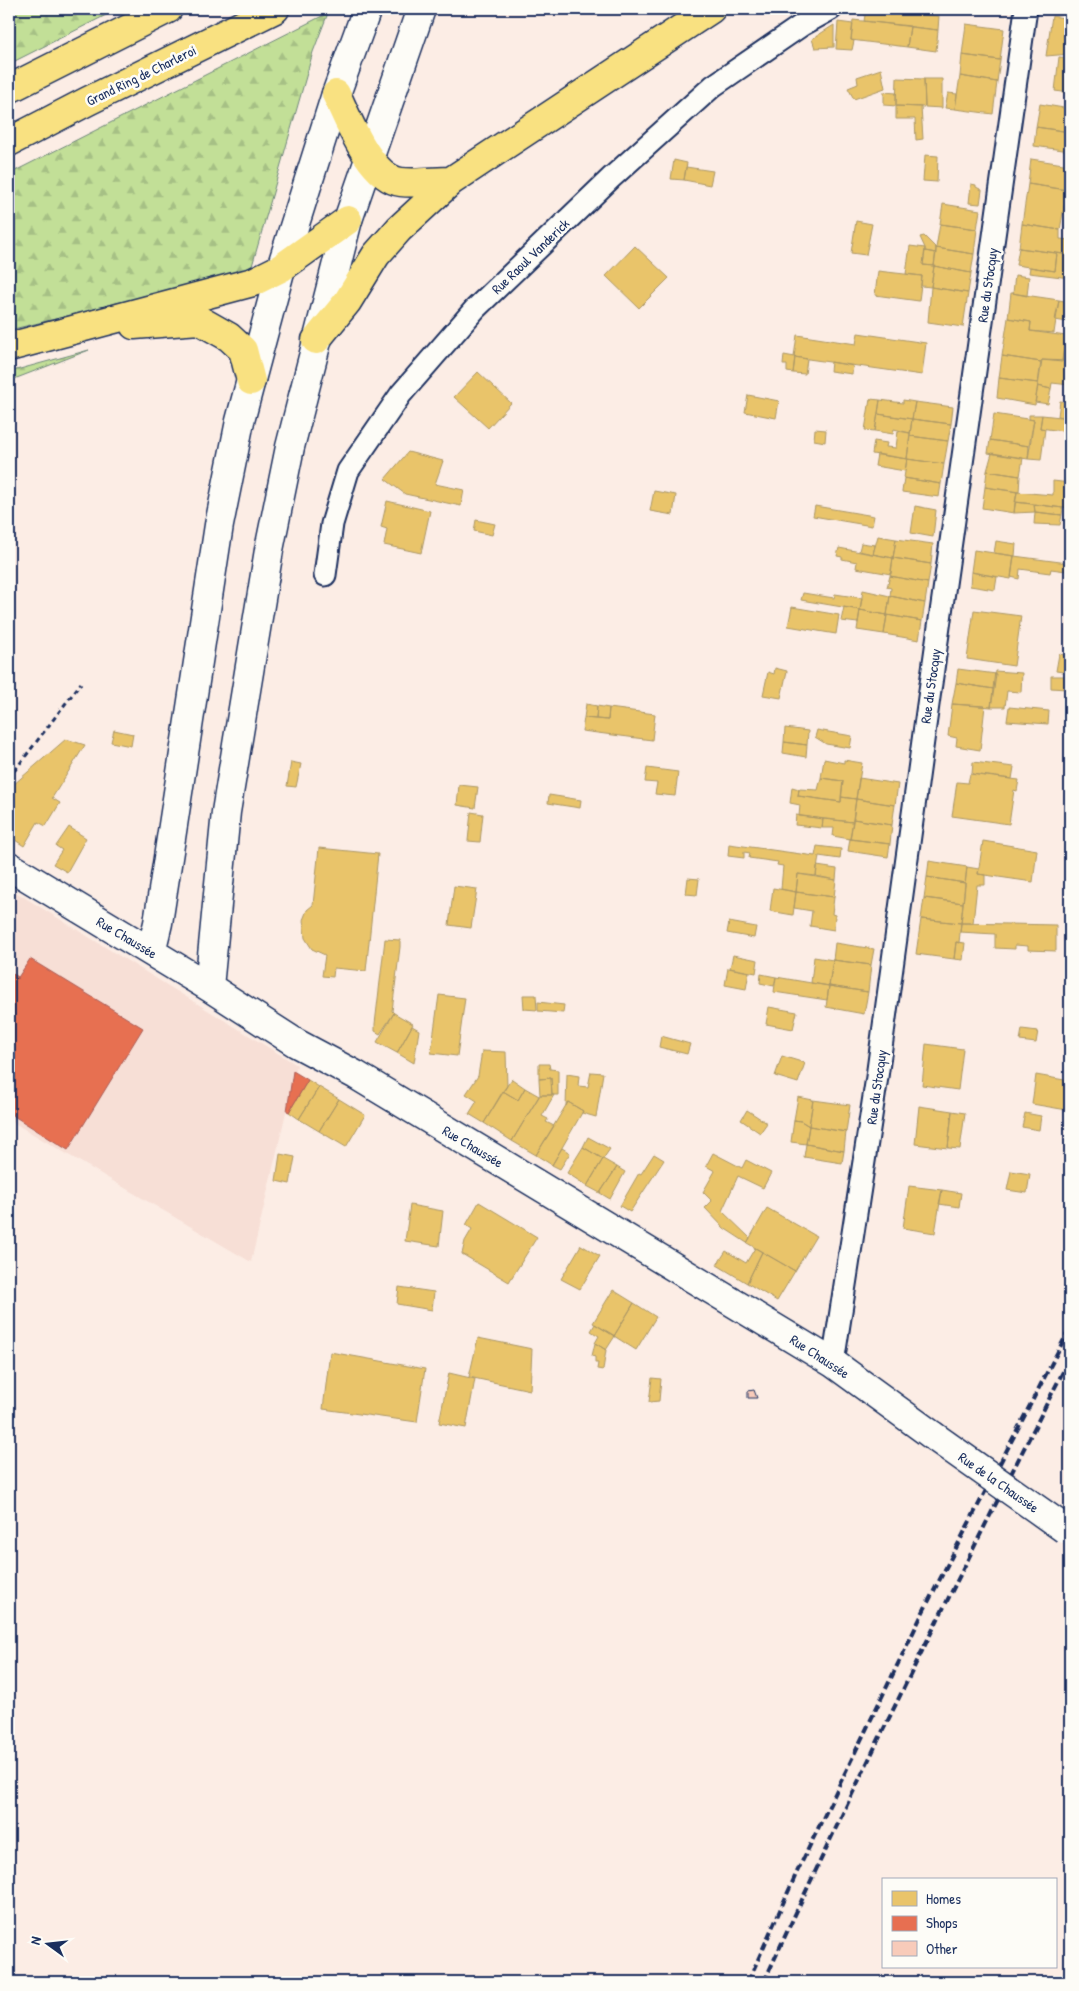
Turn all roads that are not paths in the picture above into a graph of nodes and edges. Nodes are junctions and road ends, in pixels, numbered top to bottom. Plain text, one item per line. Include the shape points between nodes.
1 (168, 9) edge
2 (275, 9) edge
3 (367, 9) edge
4 (711, 9) edge
5 (831, 9) edge
6 (1026, 9) edge
7 (418, 18) edge
8 (9, 89) edge
9 (336, 94) junction
10 (9, 142) edge
11 (369, 160) junction
12 (451, 181) junction
13 (348, 220) junction
14 (281, 268) junction
15 (70, 330) junction
16 (316, 340) junction
17 (9, 347) edge
18 (251, 381) junction
19 (326, 575) dead end
20 (9, 866) edge
21 (151, 952) junction
22 (209, 987) junction
23 (833, 1363) junction
24 (932, 1435) joint
25 (1067, 1531) edge

1 - 8 highway
2 - 10 highway, Grand Ring de Charleroi
3 - 9 main road
4 - 12 highway
5 - 19 street, Rue Raoul Vanderick via 713,86 475,309 401,394 348,471 332,524
6 - 23 street, Rue du Stocquy via 878,1077
7 - 11 main road
9 - 11 highway
9 - 14 main road
11 - 12 highway via 399,182
11 - 13 main road
12 - 16 highway via 376,255 347,302
13 - 14 highway
13 - 16 main road
14 - 15 highway via 253,282
14 - 18 main road
15 - 17 highway
15 - 18 highway via 199,320 229,337 242,350
16 - 22 main road via 267,560 226,812
18 - 21 main road via 219,525
20 - 21 main road, Rue Chaussée
21 - 22 main road, Rue Chaussée
22 - 23 main road, Rue Chaussée via 296,1043 356,1075
23 - 24 main road, Rue Chaussée
24 - 25 main road, Rue de la Chaussée, bridge

